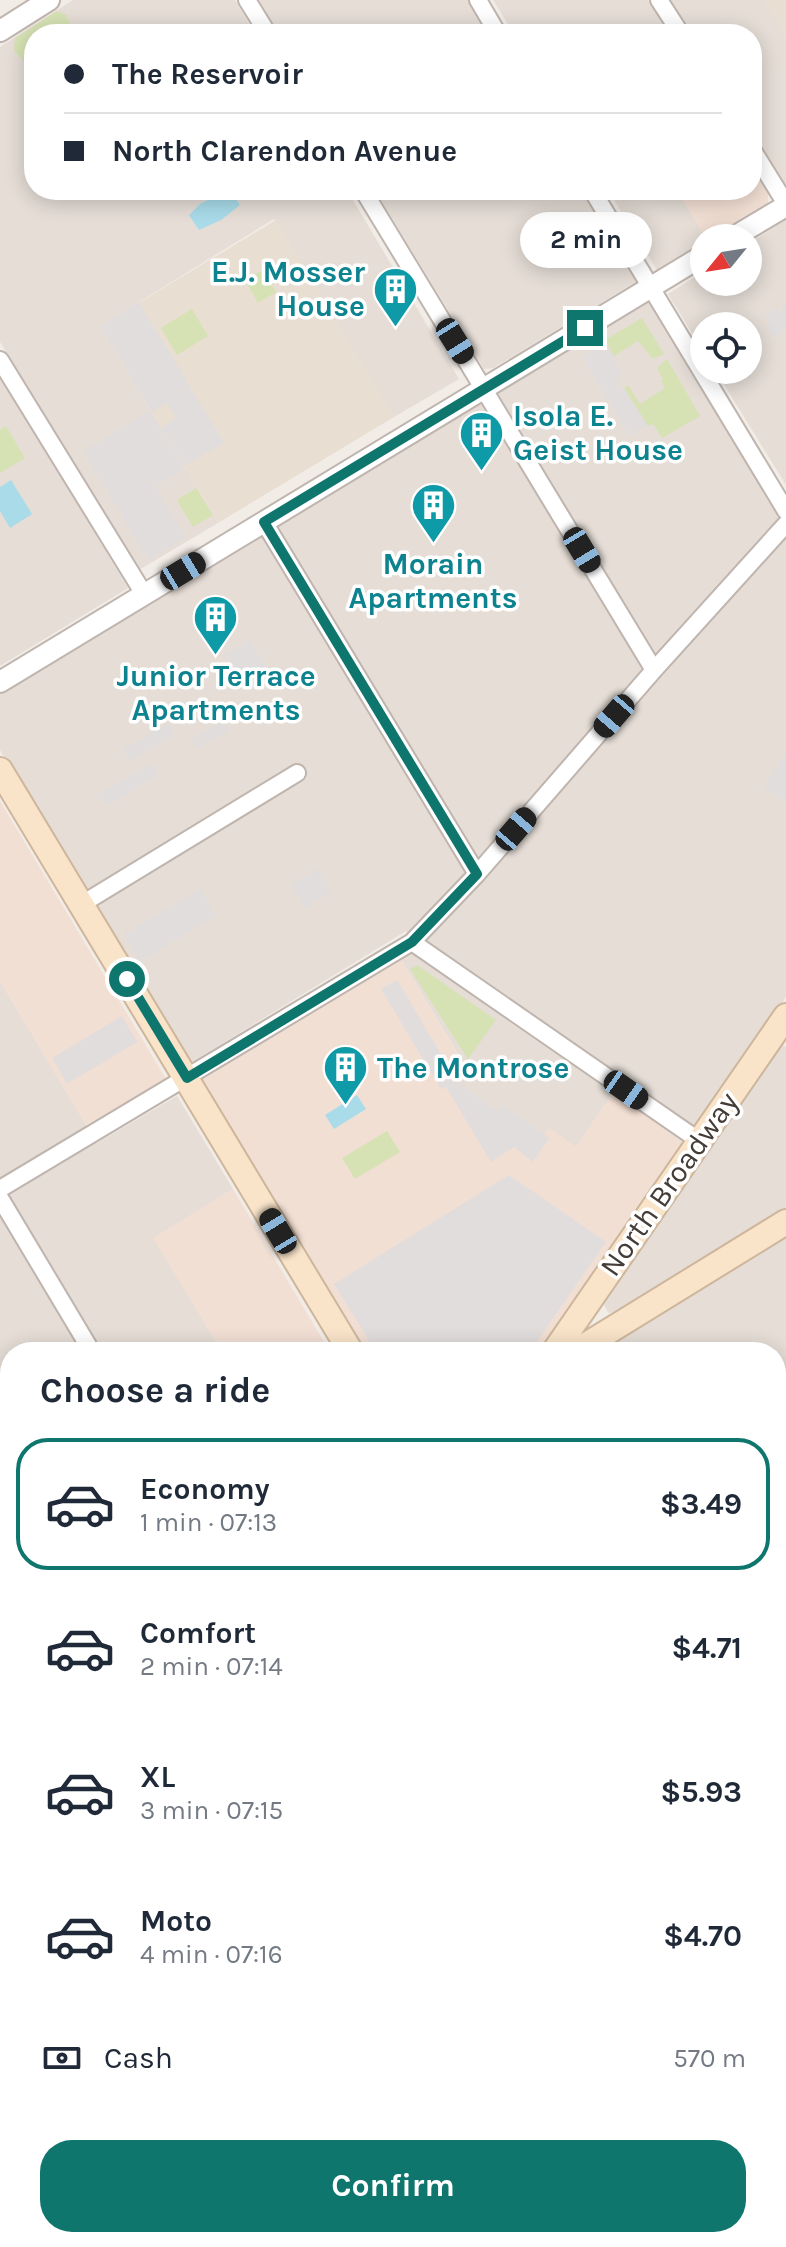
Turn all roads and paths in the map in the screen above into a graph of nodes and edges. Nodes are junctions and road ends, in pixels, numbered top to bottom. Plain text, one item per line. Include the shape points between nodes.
1 (49, 0) edge
2 (247, 0) edge
3 (478, 0) edge
4 (659, 0) edge
5 (262, 24) edge
6 (492, 24) edge
7 (675, 24) edge
8 (0, 31) edge
9 (762, 165) edge
10 (369, 200) edge
11 (598, 200) edge
12 (786, 205) edge
13 (755, 224) edge
14 (690, 263) edge
15 (651, 287) junction
16 (0, 360) edge
17 (485, 388) junction
18 (786, 511) edge
19 (264, 522) junction
20 (786, 524) edge
21 (144, 594) junction
22 (654, 670) junction
23 (0, 682) edge
24 (0, 770) edge
25 (297, 773) dead end
26 (477, 874) junction
27 (82, 904) junction
28 (412, 942) junction
29 (786, 1016) edge
30 (187, 1078) junction
31 (698, 1140) junction
32 (0, 1189) edge
33 (0, 1198) edge
34 (786, 1222) edge
35 (86, 1342) edge
36 (345, 1342) edge
37 (561, 1342) edge
38 (591, 1342) edge

1 - 8 street
2 - 5 street
3 - 6 street
4 - 7 street
9 - 12 street
10 - 17 street
11 - 15 street
12 - 13 street
14 - 15 street
15 - 17 street
15 - 18 street
16 - 21 street
17 - 19 street
17 - 22 street
19 - 21 street
19 - 26 street
20 - 22 street
21 - 23 street
22 - 26 street
24 - 27 main road
25 - 27 street
26 - 28 street
27 - 30 main road
28 - 30 street
28 - 31 street
29 - 31 main road, North Broadway
30 - 32 street
30 - 36 main road
31 - 37 main road, North Broadway
33 - 35 street
34 - 38 main road

